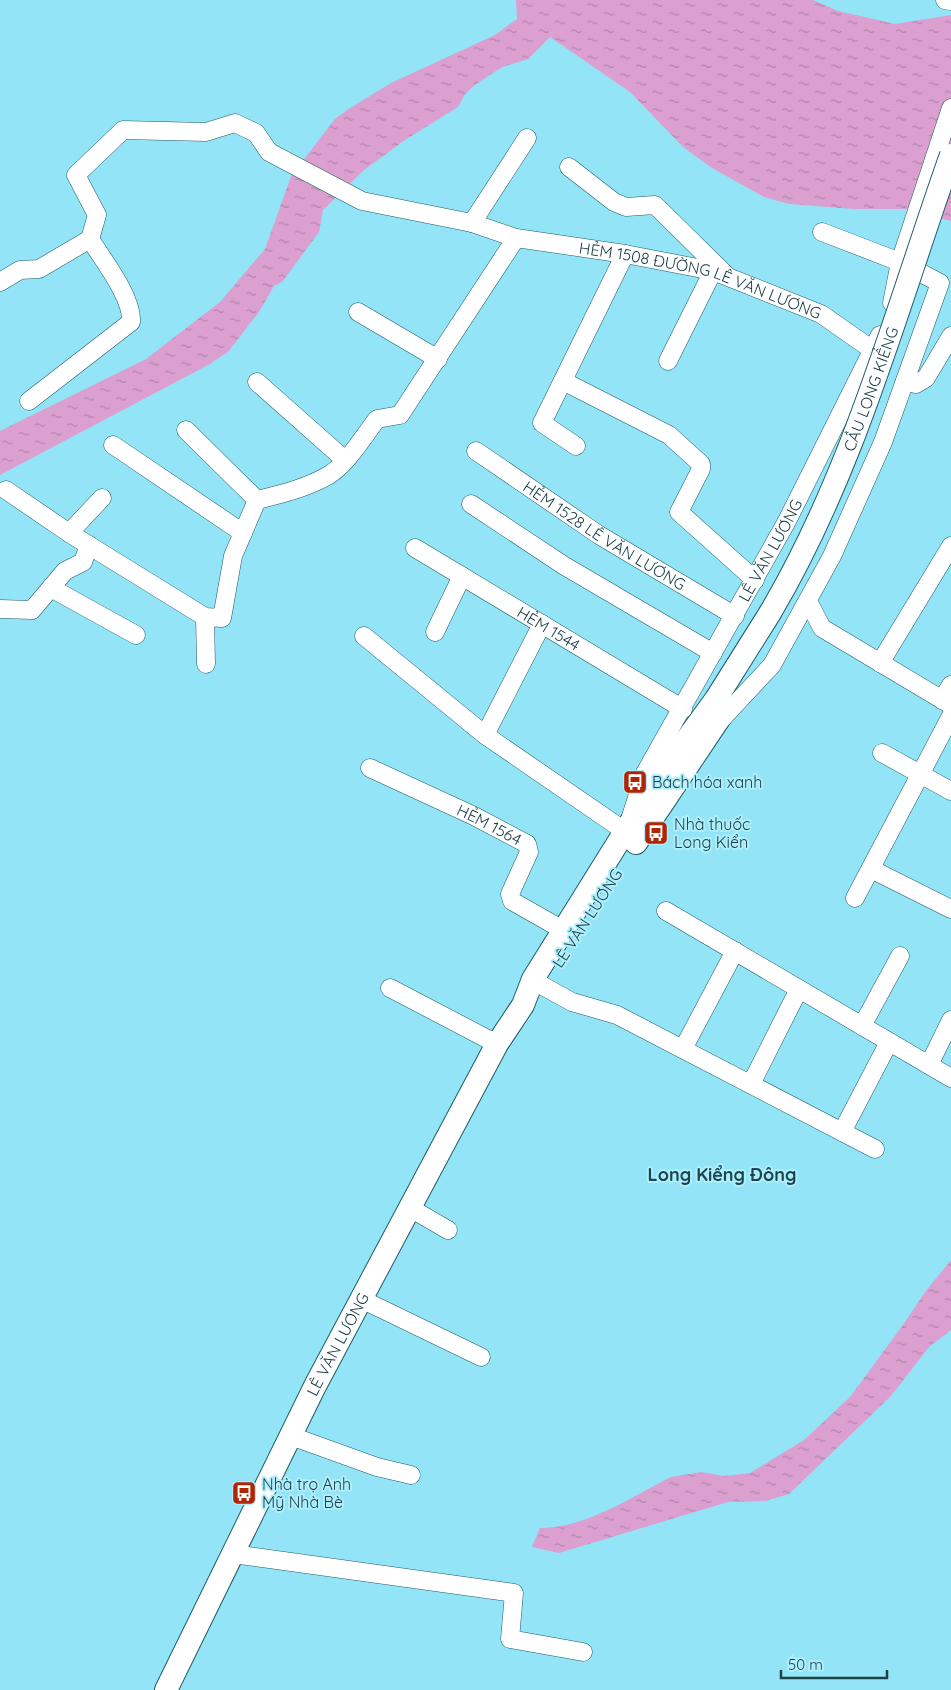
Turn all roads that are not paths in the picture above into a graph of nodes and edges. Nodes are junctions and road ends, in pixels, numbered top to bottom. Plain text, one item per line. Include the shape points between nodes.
1 (945, 0) edge
2 (951, 1) edge
3 (951, 108) edge
4 (527, 138) dead end
5 (951, 155) edge
6 (569, 167) dead end
7 (951, 198) edge
8 (472, 223) junction
9 (822, 232) dead end
10 (516, 238) junction
11 (90, 239) junction
12 (625, 254) junction
13 (900, 262) junction
14 (721, 274) junction
15 (0, 282) edge
16 (358, 312) dead end
17 (951, 336) edge
18 (874, 351) junction
19 (438, 359) junction
20 (668, 361) dead end
21 (563, 381) junction
22 (905, 381) junction
23 (257, 382) dead end
24 (29, 401) dead end
25 (186, 430) dead end
26 (113, 445) dead end
27 (576, 446) dead end
28 (476, 451) dead end
29 (345, 460) junction
30 (6, 490) dead end
31 (102, 498) dead end
32 (257, 500) junction
33 (471, 504) dead end
34 (243, 532) junction
35 (69, 533) junction
36 (89, 545) junction
37 (951, 546) edge
38 (415, 548) dead end
39 (462, 576) junction
40 (755, 580) junction
41 (51, 588) junction
42 (808, 601) junction
43 (0, 609) edge
44 (735, 616) junction
45 (204, 617) junction
46 (777, 617) junction
47 (542, 624) junction
48 (435, 632) dead end
49 (136, 635) dead end
50 (364, 636) dead end
51 (713, 653) junction
52 (206, 664) dead end
53 (880, 664) junction
54 (951, 685) edge
55 (946, 703) edge
56 (683, 709) junction
57 (951, 716) edge
58 (714, 727) junction
59 (486, 735) junction
60 (882, 753) dead end
61 (370, 768) dead end
62 (921, 775) junction
63 (951, 791) edge
64 (626, 832) junction
65 (871, 870) junction
66 (855, 898) dead end
67 (951, 909) edge
68 (666, 911) dead end
69 (562, 930) junction
70 (735, 951) junction
71 (900, 956) dead end
72 (543, 986) junction
73 (390, 988) dead end
74 (799, 989) junction
75 (522, 1006) junction
76 (951, 1020) edge
77 (862, 1026) junction
78 (889, 1042) junction
79 (497, 1044) junction
80 (683, 1050) junction
81 (929, 1065) junction
82 (951, 1078) edge
83 (751, 1084) junction
84 (842, 1132) junction
85 (875, 1149) dead end
86 (413, 1210) junction
87 (446, 1229) dead end
88 (364, 1301) junction
89 (481, 1357) dead end
90 (290, 1436) junction
91 (411, 1475) dead end
92 (233, 1554) junction
93 (583, 1652) dead end
94 (166, 1690) edge

1 - 2 street
3 - 13 street, LÊ VĂN LƯƠNG
4 - 8 street
5 - 46 main road, CẦU LONG KIỂNG, bridge via 847,457
6 - 14 street via 614,202 626,207 655,205
7 - 46 main road, CẦU LONG KIỂNG via 843,500 827,536
8 - 10 street, HẺM 1508 ĐƯỜNG LÊ VĂN LƯƠNG
8 - 11 street, HẺM 1508 ĐƯỜNG LÊ VĂN LƯƠNG via 362,201 269,152 256,133 234,123 206,132 123,130 76,175 96,215
9 - 13 street
10 - 12 street, HẺM 1508 ĐƯỜNG LÊ VĂN LƯƠNG
10 - 19 street
11 - 15 street via 39,269 20,270
11 - 24 street via 128,301 131,322
12 - 14 street, HẺM 1508 ĐƯỜNG LÊ VĂN LƯƠNG
12 - 21 street
13 - 18 street, LÊ VĂN LƯƠNG via 890,309
13 - 22 street, LÊ VĂN LƯƠNG via 940,282
14 - 18 street, HẺM 1508 ĐƯỜNG LÊ VĂN LƯƠNG via 821,314
14 - 20 street
16 - 19 street
17 - 22 street via 926,378 916,384
18 - 40 street, LÊ VĂN LƯƠNG
19 - 29 street via 400,415 377,419
21 - 27 street via 542,424
21 - 40 street via 669,435 701,464 679,512
22 - 42 street, LÊ VĂN LƯƠNG via 867,481
23 - 29 street
25 - 32 street
26 - 34 street
28 - 44 street, HẺM 1528 LÊ VĂN LƯƠNG via 599,535
29 - 32 street via 330,474 300,488
30 - 35 street
31 - 35 street
32 - 34 street
33 - 51 street via 563,565
34 - 45 street via 232,556 222,618
35 - 36 street
36 - 41 street via 83,562 65,571
36 - 45 street
37 - 53 street
38 - 39 street, HẺM 1544
39 - 47 street, HẺM 1544
39 - 48 street
40 - 44 street, LÊ VĂN LƯƠNG
41 - 43 street via 32,610
41 - 49 street
42 - 53 street via 822,628
42 - 58 street, LÊ VĂN LƯƠNG via 772,666
44 - 51 street, LÊ VĂN LƯƠNG
45 - 52 street
46 - 58 main road, LÊ VĂN LƯƠNG
46 - 64 main road, LÊ VĂN LƯƠNG via 657,780
47 - 56 street, HẺM 1544
47 - 59 street
50 - 59 street
51 - 56 street, LÊ VĂN LƯƠNG
53 - 55 street
54 - 55 street
56 - 64 street, LÊ VĂN LƯƠNG via 645,773
57 - 62 street
58 - 72 main road, LÊ VĂN LƯƠNG
59 - 64 street
60 - 62 street
61 - 69 street, HẺM 1564 via 527,844 529,852 510,894 512,901
62 - 63 street
62 - 65 street
64 - 69 main road, LÊ VĂN LƯƠNG
65 - 66 street
65 - 67 street
68 - 70 street
69 - 75 main road, LÊ VĂN LƯƠNG via 533,979
70 - 74 street
70 - 80 street
71 - 77 street
72 - 75 main road, LÊ VĂN LƯƠNG
72 - 80 street via 572,1002 618,1015
73 - 79 street
74 - 77 street
74 - 83 street
75 - 79 main road, LÊ VĂN LƯƠNG
76 - 81 street
77 - 78 street
78 - 81 street
78 - 84 street
79 - 86 main road, LÊ VĂN LƯƠNG
80 - 83 street
81 - 82 street
83 - 84 street
84 - 85 street
86 - 87 street
86 - 88 main road, LÊ VĂN LƯƠNG
88 - 89 street
88 - 90 main road, LÊ VĂN LƯƠNG
90 - 91 street via 377,1468
90 - 92 main road, LÊ VĂN LƯƠNG
92 - 93 street via 514,1593 510,1639
92 - 94 main road, LÊ VĂN LƯƠNG

